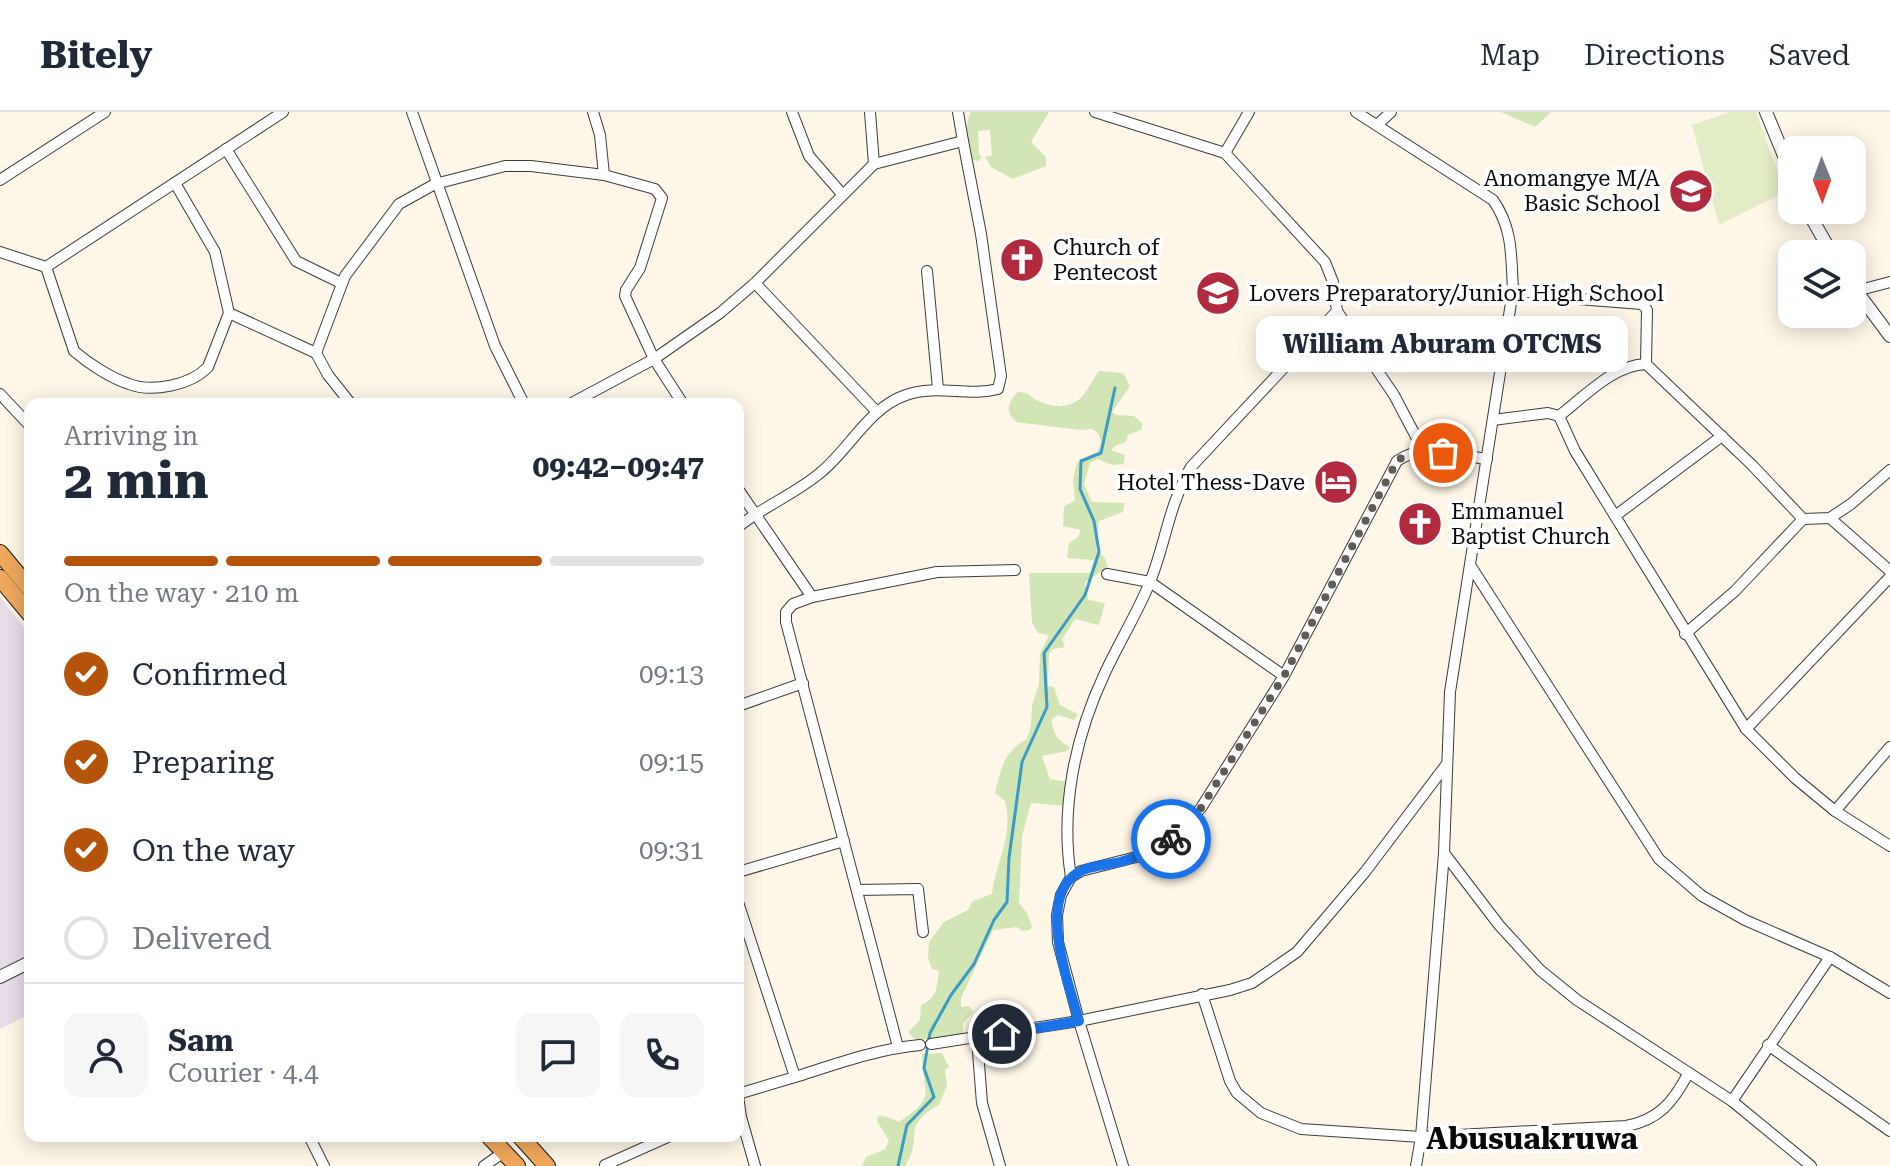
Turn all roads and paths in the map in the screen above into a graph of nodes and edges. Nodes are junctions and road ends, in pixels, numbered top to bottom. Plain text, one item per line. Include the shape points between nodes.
1 (105, 112) edge
2 (283, 112) edge
3 (412, 112) edge
4 (593, 112) edge
5 (792, 112) edge
6 (870, 112) edge
7 (1095, 112) edge
8 (1249, 112) edge
9 (1356, 112) edge
10 (1391, 112) edge
11 (1766, 112) edge
12 (961, 115) edge
13 (1377, 125) junction
14 (963, 141) junction
15 (1778, 141) edge
16 (226, 149) junction
17 (1225, 153) junction
18 (874, 164) junction
19 (604, 175) junction
20 (0, 180) edge
21 (175, 183) junction
22 (435, 184) junction
23 (842, 194) junction
24 (0, 252) edge
25 (46, 267) junction
26 (927, 271) dead end
27 (1890, 282) edge
28 (341, 283) junction
29 (755, 283) junction
30 (1866, 286) edge
31 (1513, 290) junction
32 (1866, 304) edge
33 (1337, 311) junction
34 (229, 313) junction
35 (1890, 336) edge
36 (316, 353) junction
37 (654, 359) junction
38 (1646, 364) junction
39 (938, 389) junction
40 (0, 394) edge
41 (343, 398) edge
42 (521, 398) edge
43 (581, 398) edge
44 (679, 398) edge
45 (877, 412) junction
46 (1559, 416) junction
47 (24, 420) edge
48 (1493, 420) junction
49 (1722, 436) junction
50 (1423, 450) junction
51 (1487, 459) junction
52 (1890, 470) edge
53 (744, 498) edge
54 (754, 514) junction
55 (1615, 516) junction
56 (1830, 518) junction
57 (1803, 519) junction
58 (744, 522) edge
59 (0, 553) edge
60 (1470, 565) junction
61 (1015, 570) dead end
62 (1890, 571) edge
63 (1107, 574) dead end
64 (1890, 577) edge
65 (0, 578) edge
66 (24, 582) edge
67 (1150, 582) junction
68 (812, 597) junction
69 (24, 607) edge
70 (1685, 634) junction
71 (1284, 676) junction
72 (803, 683) junction
73 (744, 704) edge
74 (1746, 729) junction
75 (1890, 747) edge
76 (1447, 763) junction
77 (1835, 811) junction
78 (844, 841) junction
79 (1890, 846) edge
80 (1444, 853) junction
81 (744, 870) edge
82 (1071, 877) junction
83 (857, 890) junction
84 (744, 920) edge
85 (923, 932) dead end
86 (1830, 957) junction
87 (24, 965) edge
88 (0, 977) edge
89 (1890, 993) edge
90 (1202, 994) junction
91 (1079, 1021) junction
92 (977, 1039) junction
93 (1768, 1045) junction
94 (898, 1047) junction
95 (1688, 1074) junction
96 (795, 1077) junction
97 (744, 1093) edge
98 (1732, 1101) junction
99 (1890, 1131) edge
100 (744, 1132) edge
101 (1421, 1137) junction
102 (312, 1142) edge
103 (495, 1142) edge
104 (525, 1142) edge
105 (657, 1142) edge
106 (504, 1152) junction
107 (605, 1165) edge
108 (324, 1166) edge
109 (484, 1166) edge
110 (517, 1166) edge
111 (547, 1166) edge
112 (755, 1166) edge
113 (1000, 1166) edge
114 (1123, 1166) edge
115 (1416, 1166) edge
116 (1811, 1166) edge

1 - 20 street
2 - 16 street
3 - 22 street
4 - 19 street
5 - 23 street via 809,156
6 - 18 street
7 - 17 street
8 - 17 street
9 - 13 street
10 - 13 street
11 - 15 street
12 - 14 street
13 - 31 street via 1493,200 1511,242
14 - 18 street
14 - 39 street via 1001,376 998,389 989,391
16 - 21 street
16 - 28 street via 296,261
17 - 33 street via 1325,262
18 - 23 street
19 - 22 street via 519,165
19 - 37 street via 655,189 662,198 640,268 625,293
21 - 25 street
21 - 34 street via 215,252
22 - 28 street via 399,204
22 - 42 street via 495,346
23 - 29 street
24 - 25 street
25 - 34 street via 74,351 134,386 178,384 201,374
26 - 39 street
27 - 30 street
28 - 36 street
29 - 37 street
29 - 45 street
31 - 38 street via 1642,304 1647,310
31 - 48 street
32 - 35 street
33 - 50 street via 1394,395
33 - 67 street via 1191,467 1168,516
34 - 36 street
36 - 41 street
37 - 43 street
37 - 44 street
38 - 46 street via 1615,373
38 - 49 street
39 - 45 street via 907,394
40 - 47 street
45 - 54 street via 817,476
46 - 48 street
46 - 55 street
48 - 51 street
49 - 55 street
49 - 57 street
50 - 51 street
50 - 71 street via 1397,461 1389,473
51 - 60 street
52 - 56 street
53 - 54 street
54 - 58 street
54 - 68 street
55 - 70 street
56 - 57 street
56 - 62 street
57 - 70 street via 1735,591
59 - 66 highway
60 - 76 street via 1450,692
60 - 86 street via 1659,859 1702,896
61 - 68 street via 937,572
63 - 67 street
64 - 74 street
65 - 69 highway
67 - 71 street
67 - 82 street via 1104,675 1079,743 1067,826
68 - 72 street via 786,612
70 - 74 street
71 - 82 street via 1201,808 1172,839 1144,855
72 - 73 street
72 - 78 street
74 - 77 street
75 - 77 street
76 - 80 street
76 - 90 street via 1297,952 1252,983
77 - 79 street
78 - 81 street
78 - 83 street
80 - 95 street via 1540,970
80 - 101 street
82 - 91 street via 1057,915 1058,942
83 - 85 street via 918,889
83 - 94 street
84 - 96 street
86 - 89 street
86 - 93 street
87 - 88 street
90 - 91 street
90 - 101 street via 1230,1081 1261,1113 1301,1129
91 - 92 street
91 - 114 street
92 - 94 street
92 - 113 street via 982,1103
93 - 98 street
93 - 99 street
94 - 96 street
95 - 98 street
95 - 101 street via 1671,1103 1638,1124
96 - 97 street
98 - 116 street
100 - 112 street
101 - 115 street
102 - 108 street
103 - 106 highway
104 - 111 highway
105 - 107 street
106 - 109 street
106 - 110 highway

